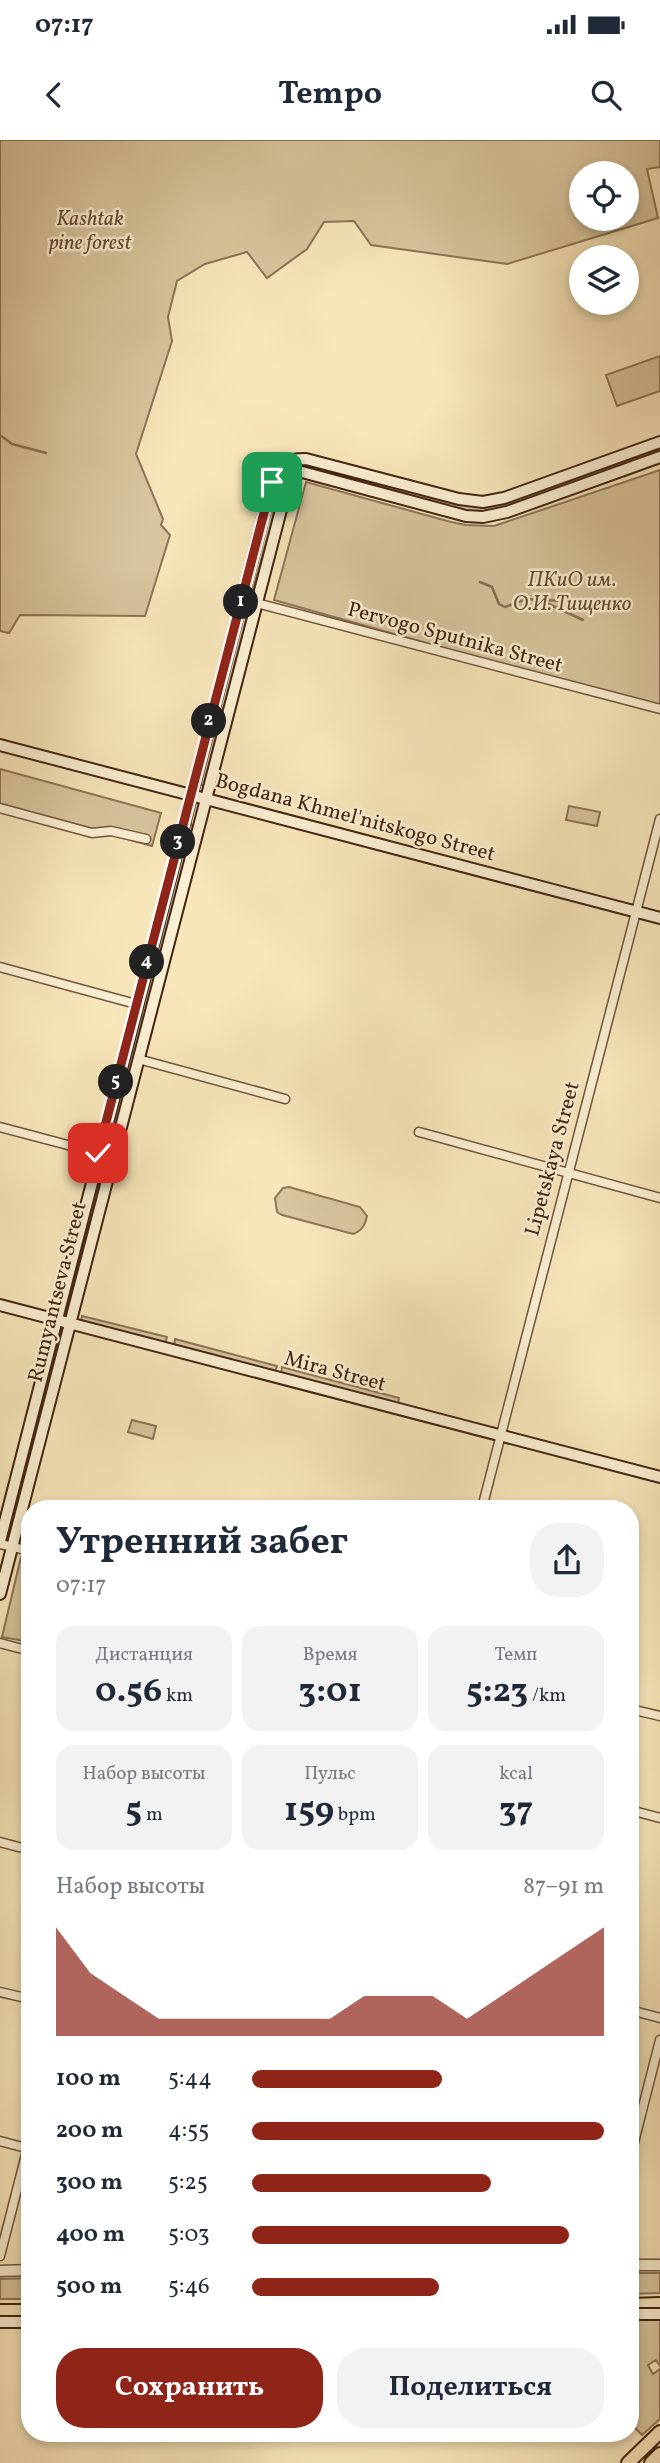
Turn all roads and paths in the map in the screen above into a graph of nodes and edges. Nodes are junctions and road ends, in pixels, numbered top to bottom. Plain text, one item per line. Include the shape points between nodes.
1 (660, 442) edge
2 (660, 457) edge
3 (293, 459) junction
4 (292, 476) junction
5 (241, 599) junction
6 (256, 603) junction
7 (660, 709) edge
8 (0, 744) edge
9 (190, 795) junction
10 (205, 799) junction
11 (0, 808) edge
12 (660, 819) edge
13 (146, 839) dead end
14 (636, 911) junction
15 (660, 918) edge
16 (0, 967) edge
17 (136, 1004) junction
18 (138, 1059) junction
19 (285, 1098) dead end
20 (0, 1127) edge
21 (419, 1132) dead end
22 (98, 1153) junction
23 (568, 1174) junction
24 (660, 1198) edge
25 (0, 1305) edge
26 (58, 1319) junction
27 (71, 1323) junction
28 (501, 1435) junction
29 (660, 1477) edge
30 (24, 1500) edge
31 (484, 1500) edge
32 (21, 1513) edge
33 (0, 1543) edge
34 (12, 1547) junction
35 (21, 1549) edge
36 (0, 1594) edge
37 (0, 1643) edge
38 (21, 1649) edge
39 (639, 1711) edge
40 (660, 1716) edge
41 (639, 1812) edge
42 (660, 1818) edge
43 (0, 1842) edge
44 (21, 1848) edge
45 (0, 1992) edge
46 (21, 1997) edge
47 (639, 2012) edge
48 (660, 2018) edge
49 (660, 2040) edge
50 (639, 2123) edge
51 (0, 2141) edge
52 (21, 2144) edge
53 (21, 2176) edge
54 (0, 2256) edge
55 (639, 2265) edge
56 (660, 2266) edge
57 (21, 2270) edge
58 (0, 2271) edge
59 (639, 2314) edge
60 (660, 2314) edge
61 (0, 2322) edge
62 (21, 2322) edge
63 (660, 2432) edge
64 (660, 2454) edge
65 (628, 2463) edge
66 (651, 2463) edge

1 - 3 main road via 483,502
2 - 4 main road via 483,517 302,472
3 - 4 main road, Rumyantseva Street
3 - 5 main road, Rumyantseva Street via 281,463 272,482
4 - 6 main road, Rumyantseva Street
5 - 6 street, Pervogo Sputnika Street
5 - 9 main road, Rumyantseva Street
6 - 7 street, Pervogo Sputnika Street
6 - 10 main road, Rumyantseva Street
8 - 9 main road, Bogdana Khmel'nitskogo Street
9 - 10 main road, Bogdana Khmel'nitskogo Street
9 - 17 main road, Rumyantseva Street
10 - 14 main road, Bogdana Khmel'nitskogo Street
10 - 18 main road, Rumyantseva Street
11 - 13 street via 92,833 111,831
12 - 14 street, Lipetskaya Street
14 - 15 main road, Bogdana Khmel'nitskogo Street
14 - 23 street, Lipetskaya Street
16 - 17 street
17 - 22 main road, Rumyantseva Street
18 - 19 street
18 - 27 main road, Rumyantseva Street
20 - 22 street
21 - 23 street
22 - 26 main road, Rumyantseva Street
23 - 24 street
23 - 28 street, Lipetskaya Street
25 - 26 main road, Mira Street
26 - 27 main road, Mira Street
26 - 33 main road, Rumyantseva Street
27 - 28 main road, Mira Street
27 - 30 main road, Rumyantseva Street
28 - 29 main road, Mira Street
28 - 31 street, Lipetskaya Street
32 - 34 main road, Rumyantseva Street
33 - 34 street
34 - 35 street
34 - 36 main road, Rumyantseva Street
37 - 38 street
39 - 40 street
41 - 42 street
43 - 44 street
45 - 46 street
47 - 48 street
49 - 50 street
51 - 52 street
53 - 54 street
55 - 56 street
57 - 58 street
59 - 60 main road
61 - 62 main road
63 - 65 main road
64 - 66 main road

